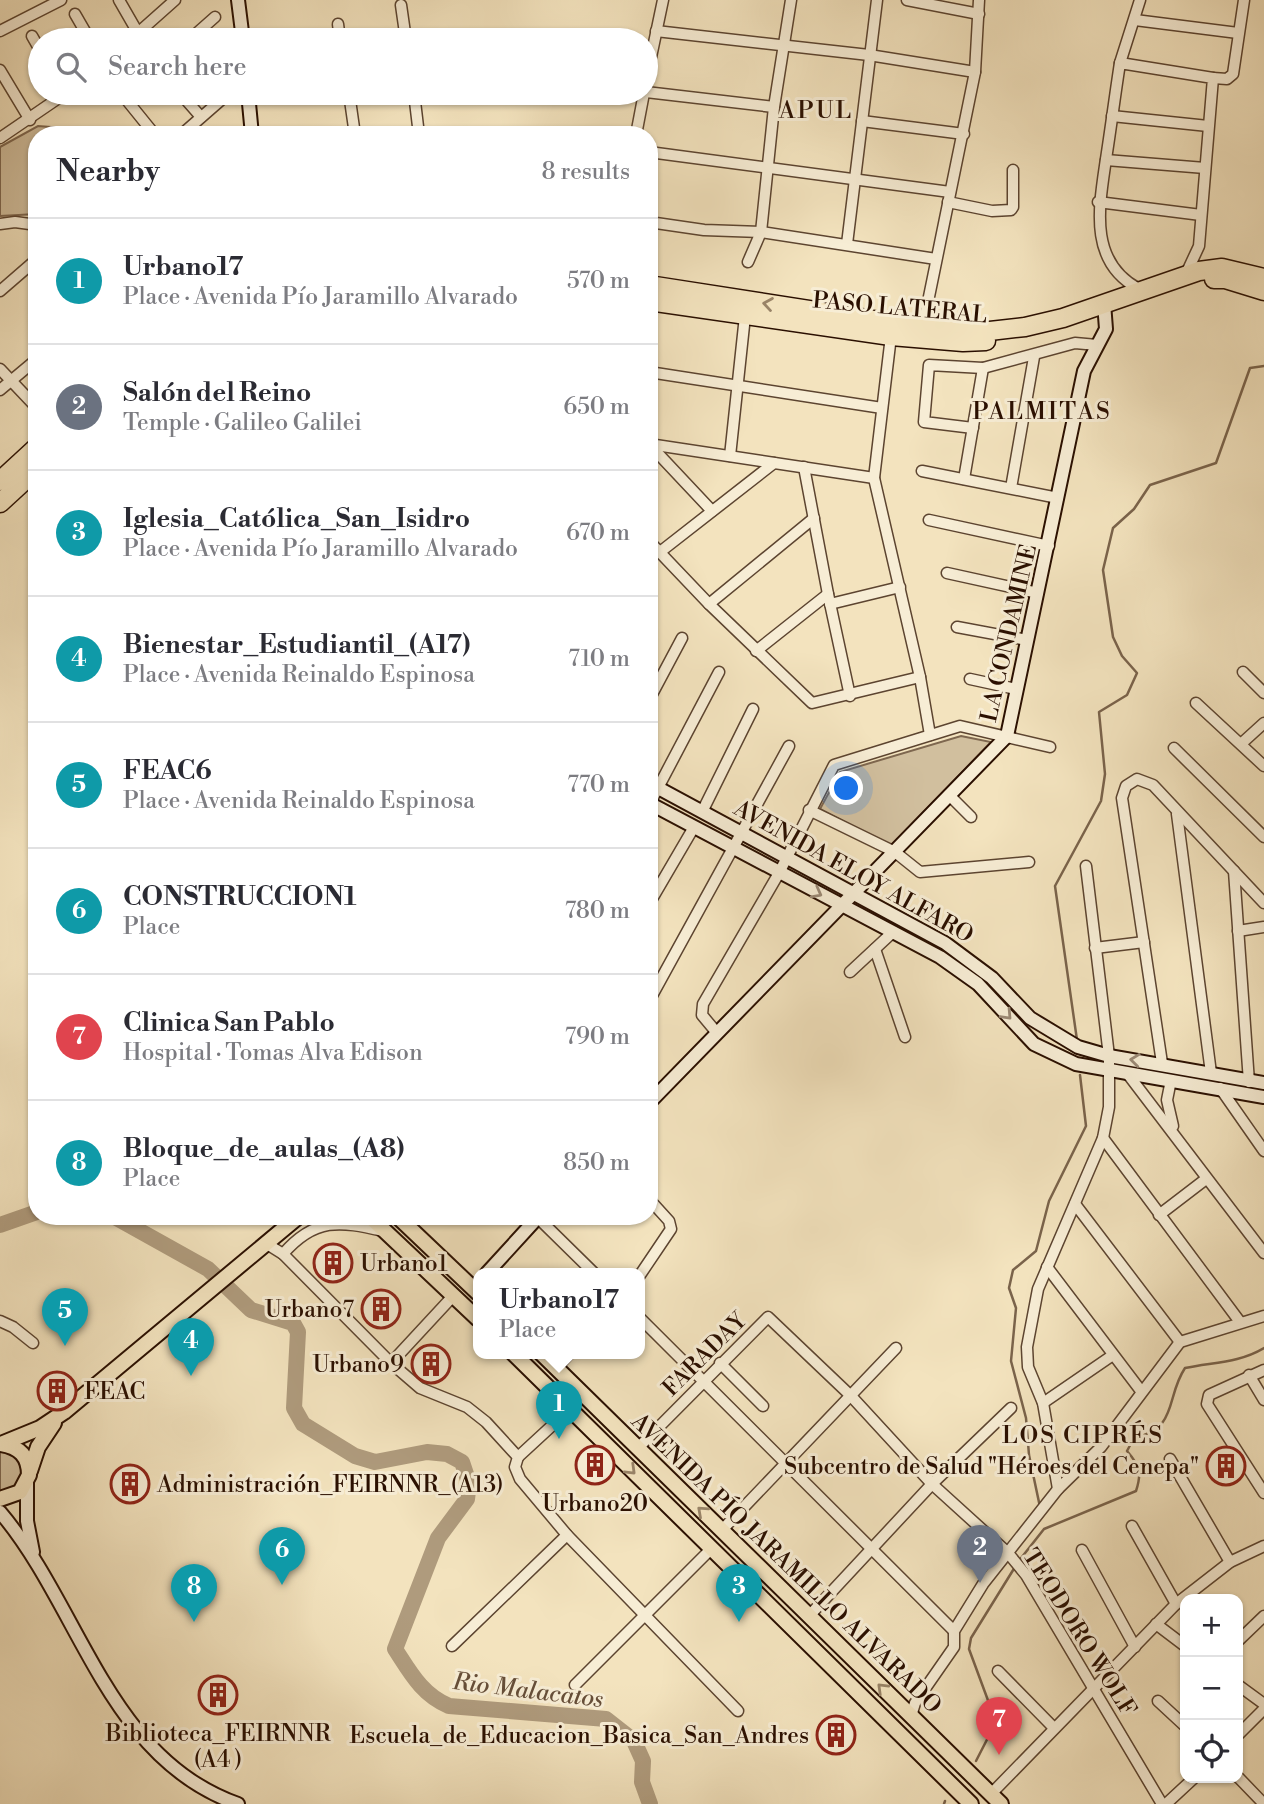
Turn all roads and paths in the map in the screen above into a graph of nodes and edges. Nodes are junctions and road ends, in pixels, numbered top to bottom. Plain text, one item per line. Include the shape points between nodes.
1 (61, 0) edge
2 (119, 0) edge
3 (238, 0) edge
4 (663, 0) edge
5 (791, 0) edge
6 (877, 0) edge
7 (907, 0) edge
8 (979, 0) edge
9 (1140, 0) edge
10 (1244, 0) edge
11 (173, 1) edge
12 (401, 5) dead end
13 (75, 14) dead end
14 (979, 14) junction
15 (215, 17) dead end
16 (1135, 20) junction
17 (338, 24) dead end
18 (83, 28) edge
19 (131, 28) edge
20 (144, 28) edge
21 (203, 28) edge
22 (242, 28) edge
23 (338, 28) edge
24 (404, 28) edge
25 (657, 28) edge
26 (0, 31) edge
27 (658, 31) edge
28 (1238, 33) junction
29 (784, 45) junction
30 (869, 55) junction
31 (1120, 63) junction
32 (0, 70) edge
33 (975, 72) junction
34 (1213, 78) junction
35 (658, 94) edge
36 (50, 105) edge
37 (131, 105) edge
38 (192, 105) edge
39 (215, 105) edge
40 (249, 105) edge
41 (351, 105) edge
42 (415, 105) edge
43 (642, 105) edge
44 (774, 107) junction
45 (1112, 116) junction
46 (201, 117) junction
47 (30, 120) junction
48 (862, 121) junction
49 (148, 126) edge
50 (191, 126) edge
51 (251, 126) edge
52 (354, 126) edge
53 (418, 126) edge
54 (638, 126) edge
55 (1208, 126) junction
56 (964, 134) junction
57 (0, 138) edge
58 (658, 153) edge
59 (1106, 160) junction
60 (770, 167) junction
61 (1205, 168) junction
62 (1013, 170) dead end
63 (853, 181) junction
64 (949, 197) junction
65 (1098, 202) junction
66 (1201, 215) junction
67 (658, 223) edge
68 (0, 224) edge
69 (28, 224) edge
70 (761, 232) junction
71 (846, 244) junction
72 (1199, 246) junction
73 (936, 259) junction
74 (748, 262) dead end
75 (28, 267) edge
76 (1213, 269) junction
77 (1186, 274) junction
78 (1120, 278) junction
79 (1264, 278) edge
80 (658, 286) edge
81 (1139, 289) junction
82 (0, 290) edge
83 (1264, 291) edge
84 (658, 302) edge
85 (1108, 305) junction
86 (745, 316) junction
87 (923, 326) junction
88 (891, 336) junction
89 (1097, 345) junction
90 (1034, 357) junction
91 (28, 367) edge
92 (983, 368) junction
93 (0, 369) edge
94 (658, 374) edge
95 (11, 381) junction
96 (739, 387) junction
97 (0, 390) edge
98 (28, 399) edge
99 (882, 408) junction
100 (973, 428) junction
101 (658, 445) edge
102 (658, 454) edge
103 (28, 455) edge
104 (730, 456) junction
105 (774, 463) junction
106 (804, 467) junction
107 (922, 471) dead end
108 (28, 477) edge
109 (874, 478) junction
110 (964, 479) junction
111 (0, 481) edge
112 (1011, 488) junction
113 (1058, 498) junction
114 (0, 503) edge
115 (712, 511) junction
116 (814, 518) junction
117 (929, 520) dead end
118 (1049, 546) junction
119 (660, 552) joint
120 (947, 573) dead end
121 (900, 587) junction
122 (1038, 593) junction
123 (829, 599) junction
124 (709, 604) junction
125 (957, 627) dead end
126 (682, 638) dead end
127 (1027, 640) junction
128 (756, 651) junction
129 (719, 672) dead end
130 (1243, 672) dead end
131 (920, 677) junction
132 (970, 679) dead end
133 (658, 683) edge
134 (1016, 689) junction
135 (1264, 694) edge
136 (849, 696) junction
137 (1196, 703) dead end
138 (754, 709) dead end
139 (1264, 723) edge
140 (930, 735) junction
141 (1007, 736) junction
142 (1242, 743) junction
143 (789, 746) dead end
144 (1050, 747) dead end
145 (1174, 748) dead end
146 (1264, 766) edge
147 (658, 778) edge
148 (658, 787) edge
149 (950, 796) junction
150 (658, 808) edge
151 (809, 810) junction
152 (702, 812) junction
153 (1177, 813) junction
154 (971, 817) dead end
155 (694, 827) junction
156 (742, 833) junction
157 (1264, 836) edge
158 (735, 848) junction
159 (895, 852) junction
160 (787, 858) junction
161 (1029, 862) dead end
162 (1086, 866) dead end
163 (1234, 871) junction
164 (779, 873) junction
165 (658, 889) edge
166 (855, 894) junction
167 (1264, 903) edge
168 (844, 906) junction
169 (1264, 927) edge
170 (1238, 931) junction
171 (893, 932) junction
172 (1144, 942) junction
173 (1095, 948) junction
174 (875, 949) junction
175 (850, 972) dead end
176 (998, 984) junction
177 (658, 985) edge
178 (987, 993) junction
179 (718, 1033) junction
180 (905, 1037) dead end
181 (1109, 1056) junction
182 (1162, 1063) junction
183 (1110, 1070) junction
184 (1127, 1073) junction
185 (1211, 1073) junction
186 (1171, 1080) junction
187 (1249, 1082) junction
188 (1264, 1083) edge
189 (1220, 1088) junction
190 (658, 1094) edge
191 (1264, 1097) edge
192 (1175, 1133) junction
193 (1103, 1138) junction
194 (1264, 1151) edge
195 (1206, 1179) junction
196 (1075, 1204) junction
197 (658, 1209) edge
198 (1159, 1215) junction
199 (289, 1225) edge
200 (324, 1225) edge
201 (356, 1225) edge
202 (379, 1225) edge
203 (406, 1225) edge
204 (531, 1225) edge
205 (546, 1225) edge
206 (388, 1233) junction
207 (267, 1244) junction
208 (425, 1244) junction
209 (1264, 1253) edge
210 (283, 1254) junction
211 (413, 1256) junction
212 (1047, 1267) junction
213 (492, 1268) edge
214 (589, 1268) edge
215 (644, 1268) edge
216 (473, 1285) edge
217 (454, 1295) junction
218 (473, 1315) edge
219 (1264, 1316) edge
220 (768, 1317) joint
221 (0, 1321) edge
222 (1240, 1322) junction
223 (645, 1324) edge
224 (1180, 1342) junction
225 (33, 1343) dead end
226 (896, 1348) dead end
227 (1113, 1355) junction
228 (519, 1359) edge
229 (547, 1359) edge
230 (564, 1359) edge
231 (391, 1363) junction
232 (720, 1363) junction
233 (556, 1368) junction
234 (1264, 1370) edge
235 (1249, 1375) junction
236 (702, 1381) junction
237 (1141, 1391) junction
238 (851, 1396) junction
239 (1264, 1400) edge
240 (1043, 1403) junction
241 (763, 1406) dead end
242 (1011, 1408) dead end
243 (569, 1410) junction
244 (597, 1410) junction
245 (64, 1412) junction
246 (584, 1424) junction
247 (0, 1444) edge
248 (638, 1448) junction
249 (519, 1457) junction
250 (1170, 1459) dead end
251 (786, 1463) junction
252 (28, 1479) junction
253 (932, 1484) junction
254 (1058, 1489) junction
255 (682, 1493) junction
256 (1264, 1493) edge
257 (0, 1499) edge
258 (669, 1507) junction
259 (0, 1512) edge
260 (1132, 1526) dead end
261 (723, 1530) junction
262 (567, 1535) junction
263 (1264, 1546) edge
264 (712, 1548) junction
265 (871, 1550) junction
266 (1082, 1550) dead end
267 (1009, 1555) junction
268 (35, 1559) junction
269 (1230, 1562) junction
270 (768, 1576) junction
271 (755, 1590) junction
272 (1175, 1604) junction
273 (646, 1613) junction
274 (809, 1616) junction
275 (1264, 1616) edge
276 (1156, 1624) junction
277 (954, 1631) junction
278 (1243, 1636) edge
279 (1180, 1642) edge
280 (452, 1646) dead end
281 (1135, 1647) junction
282 (853, 1660) junction
283 (998, 1671) dead end
284 (841, 1673) junction
285 (575, 1685) dead end
286 (1093, 1688) junction
287 (1243, 1689) edge
288 (1158, 1700) dead end
289 (1264, 1707) edge
290 (738, 1711) dead end
291 (911, 1716) junction
292 (1180, 1721) edge
293 (1054, 1728) junction
294 (1243, 1730) edge
295 (935, 1740) junction
296 (923, 1755) junction
297 (1243, 1782) edge
298 (1188, 1783) edge
299 (996, 1799) edge
300 (238, 1804) edge
301 (971, 1804) edge
302 (1164, 1804) edge
303 (1264, 1804) edge

1 - 26 street
2 - 19 street
3 - 22 street
4 - 25 street
5 - 29 street
6 - 30 street
7 - 14 street
8 - 14 street
9 - 16 street
10 - 28 street
11 - 20 street
12 - 24 street
13 - 18 street
14 - 33 street
15 - 21 street
16 - 28 street
16 - 31 street
17 - 23 street
27 - 29 street
28 - 34 street via 1233,74 1227,79
29 - 30 street
29 - 44 street
30 - 33 street
30 - 48 street
31 - 34 street
31 - 45 street
32 - 47 street
33 - 56 street
34 - 55 street
35 - 44 street
36 - 47 street
37 - 49 street
38 - 46 street
39 - 46 street
40 - 51 street
41 - 52 street
42 - 53 street
43 - 54 street
44 - 60 street
45 - 55 street
45 - 59 street
46 - 50 street
47 - 57 street
48 - 56 street
48 - 63 street
55 - 61 street
56 - 64 street
58 - 60 street
59 - 61 street
59 - 65 street
60 - 63 street
60 - 70 street
61 - 66 street
62 - 64 street via 1011,210 992,211
63 - 64 street
63 - 71 street
64 - 73 street
65 - 66 street
65 - 78 street via 1102,241
66 - 72 street
67 - 70 street
68 - 69 street
70 - 71 street
70 - 74 street
71 - 73 street
72 - 76 street
72 - 77 street
73 - 87 street
75 - 82 street
76 - 77 highway
76 - 79 highway via 1247,271
77 - 81 highway
78 - 81 street
78 - 85 street
87 -> 80 highway
81 - 85 highway
83 - 85 highway, PASO LATERAL via 1225,279 1206,279
84 - 86 highway, PASO LATERAL
85 - 87 highway via 1025,327 981,332
85 - 88 highway, PASO LATERAL via 1006,340 962,342
85 - 89 street, LA CONDAMINE via 1107,326
86 - 88 highway, PASO LATERAL
86 - 96 street
88 - 99 street
89 - 90 street via 1075,343
89 - 113 street, LA CONDAMINE via 1084,371
90 - 92 street
90 - 112 street
91 - 95 street
92 - 100 street
92 - 100 street via 929,365 924,422
93 - 95 street
94 - 96 street
95 - 97 street
95 - 98 street
96 - 99 street
96 - 104 street
99 - 109 street
100 - 110 street
101 - 104 street
102 - 115 street
103 - 111 highway
104 - 105 street
105 - 106 street
105 - 115 street
106 - 109 street
106 - 116 street
107 - 110 street
108 - 114 highway
109 - 121 street
110 - 112 street
112 - 113 street
113 - 118 street, LA CONDAMINE
115 - 119 street
116 - 123 street
116 - 124 street
117 - 118 street
118 - 122 street, LA CONDAMINE
119 - 124 street
120 - 122 street
121 - 123 street
121 - 131 street
122 - 127 street, LA CONDAMINE
123 - 128 street
123 - 136 street
124 - 128 street
125 - 127 street
126 - 133 street
127 - 134 street, LA CONDAMINE
128 - 136 street via 812,703
129 - 147 street
130 - 135 street
131 - 136 street
131 - 140 street
132 - 134 street
134 - 141 street, LA CONDAMINE
137 - 142 street
138 - 152 street
139 - 142 street
140 - 141 street via 963,726
140 - 151 street via 836,763
141 - 144 street
141 - 149 street, LA CONDAMINE
142 - 146 street
143 - 156 street
145 - 157 street
148 - 152 street, AVENIDA ELOY ALFARO
149 - 154 street
149 - 159 street, LA CONDAMINE
150 - 155 street, AVENIDA ELOY ALFARO
151 - 159 street
151 - 160 street
152 - 156 street, AVENIDA ELOY ALFARO
153 - 163 street
153 - 172 street via 1143,779 1130,782 1122,798
153 - 185 street
155 - 158 street, AVENIDA ELOY ALFARO
155 - 165 street
156 - 158 street
156 - 160 street, AVENIDA ELOY ALFARO
158 - 164 street, AVENIDA ELOY ALFARO
158 - 177 street
159 - 161 street via 920,872
159 - 166 street, LA CONDAMINE
160 - 164 street
160 - 166 street, AVENIDA ELOY ALFARO
162 - 173 street
163 - 167 street
163 - 170 street
164 -> 168 street, AVENIDA ELOY ALFARO
164 - 179 street via 703,1004 702,1015
166 - 168 street, LA CONDAMINE
166 - 176 street, AVENIDA ELOY ALFARO via 971,959
168 - 171 street, AVENIDA ELOY ALFARO
168 - 179 street, LA CONDAMINE
169 - 170 street
170 - 187 street
171 - 174 street
171 - 178 street, AVENIDA ELOY ALFARO via 940,957
172 - 173 street
172 - 182 street
173 - 181 street
174 - 175 street
174 - 180 street
176 - 178 street
176 - 181 street, AVENIDA ELOY ALFARO via 1044,1029 1078,1047
178 -> 183 street, AVENIDA ELOY ALFARO via 1034,1044 1076,1064
179 - 190 street, LA CONDAMINE
182 -> 181 street, AVENIDA ELOY ALFARO
181 - 183 street
182 - 185 street, AVENIDA ELOY ALFARO
183 - 184 street, AVENIDA ELOY ALFARO
183 - 193 street
184 - 186 street, AVENIDA ELOY ALFARO
184 - 192 street
185 - 187 street, AVENIDA ELOY ALFARO
186 - 189 street, AVENIDA ELOY ALFARO
186 - 192 street via 1167,1100
187 - 188 street, AVENIDA ELOY ALFARO
189 - 191 street, AVENIDA ELOY ALFARO
189 - 194 street
192 - 195 street
193 - 196 street
193 - 198 street
195 - 198 street
195 - 209 street
196 - 212 street
196 - 224 street
197 - 215 street via 669,1221 668,1236
198 - 222 street
199 - 207 main road
200 - 210 street via 304,1234
201 - 206 street
202 - 206 main road
203 - 208 main road
204 - 213 street
205 - 214 street
206 - 211 main road
207 - 210 street
207 - 245 main road
208 - 211 main road
208 - 216 main road
210 - 231 street
211 - 217 main road
212 - 227 street
212 - 240 street via 1027,1347 1028,1367
217 - 218 main road
217 - 231 street
219 - 222 street
220 - 232 street, FARADAY
220 - 238 street, TEODORO WOLF
221 - 225 street
222 - 224 street
223 - 236 street
224 - 237 street
226 - 238 street
227 - 237 street
227 - 240 street
228 - 243 main road, AVENIDA PÍO JARAMILLO ALVARADO
229 - 233 main road, AVENIDA PÍO JARAMILLO ALVARADO
230 - 233 street
231 - 249 street via 420,1388 467,1407
232 - 236 street, FARADAY
232 - 241 street
233 - 244 main road, AVENIDA PÍO JARAMILLO ALVARADO
234 - 235 street
235 - 239 street
235 - 256 street via 1206,1399
236 - 248 street, FARADAY
236 - 251 street
237 - 254 street via 1101,1447
238 - 251 street
238 - 253 street, TEODORO WOLF
240 - 254 street
242 - 253 street
243 - 246 main road, AVENIDA PÍO JARAMILLO ALVARADO
243 - 249 street
244 - 246 main road
244 - 248 main road, AVENIDA PÍO JARAMILLO ALVARADO
245 - 247 main road via 34,1431
245 - 252 main road via 38,1447
246 -> 258 main road, AVENIDA PÍO JARAMILLO ALVARADO
247 - 252 main road via 21,1452 28,1462
248 - 255 main road, AVENIDA PÍO JARAMILLO ALVARADO
249 - 262 street via 515,1467 520,1479
250 - 269 street
251 - 261 street
251 - 265 street
252 - 257 main road via 17,1494
252 - 268 street via 27,1521
253 - 265 street
253 - 267 street, TEODORO WOLF
254 - 267 street
255 - 258 main road
261 -> 255 main road, AVENIDA PÍO JARAMILLO ALVARADO
258 - 264 main road, AVENIDA PÍO JARAMILLO ALVARADO
259 - 268 street
260 - 272 street
261 - 270 main road, AVENIDA PÍO JARAMILLO ALVARADO
262 - 273 street
262 - 280 street
263 - 269 street
264 - 271 main road, AVENIDA PÍO JARAMILLO ALVARADO
264 - 273 street
265 - 274 street
265 - 277 street
266 - 281 street
267 - 277 street
267 - 286 street, TEODORO WOLF via 1026,1575
268 - 300 street via 102,1681 141,1736 186,1777
269 - 272 street
270 - 271 main road
270 - 274 main road, AVENIDA PÍO JARAMILLO ALVARADO
271 - 284 main road, AVENIDA PÍO JARAMILLO ALVARADO
272 - 276 street
273 - 285 street
273 - 290 street
274 - 282 main road, AVENIDA PÍO JARAMILLO ALVARADO
275 - 278 street
276 - 279 street
276 - 281 street
277 - 291 street via 954,1647
281 - 286 street
282 - 284 main road
291 -> 282 main road, AVENIDA PÍO JARAMILLO ALVARADO
283 - 293 street
284 - 296 main road, AVENIDA PÍO JARAMILLO ALVARADO
286 - 293 street
286 - 302 street, TEODORO WOLF
287 - 289 street
288 - 292 street
289 - 294 street
291 - 295 main road, AVENIDA PÍO JARAMILLO ALVARADO
293 - 299 street
295 - 296 main road
295 - 299 main road, AVENIDA PÍO JARAMILLO ALVARADO
296 - 301 main road, AVENIDA PÍO JARAMILLO ALVARADO
297 - 303 street
298 - 302 street

